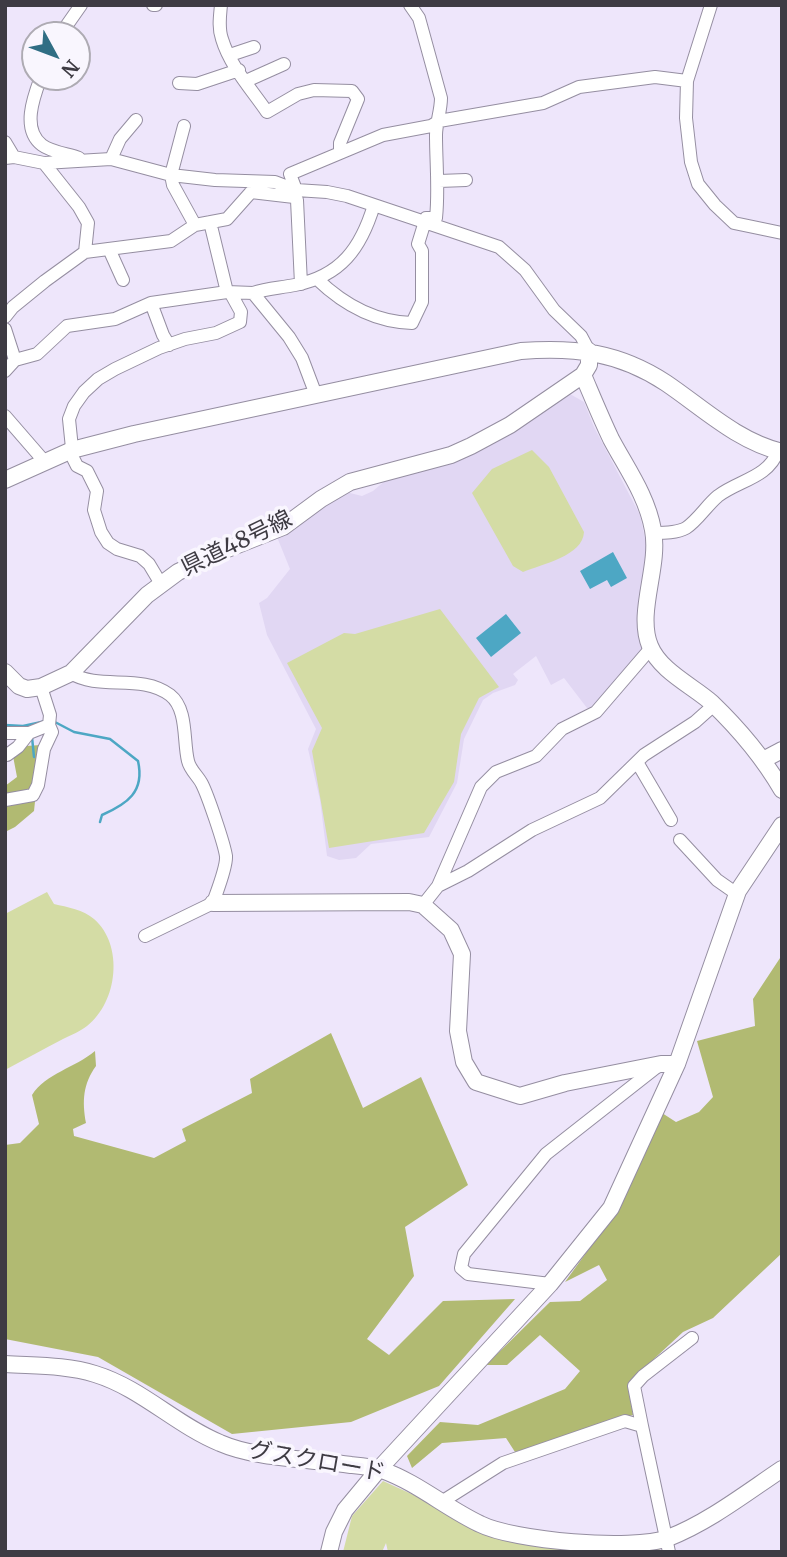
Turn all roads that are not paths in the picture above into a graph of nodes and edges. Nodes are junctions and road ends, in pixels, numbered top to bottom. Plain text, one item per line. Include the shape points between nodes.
1 (81, 5) edge
2 (221, 5) edge
3 (410, 5) edge
4 (711, 5) edge
5 (70, 21) edge
6 (254, 47) dead end
7 (230, 55) junction
8 (284, 64) dead end
9 (242, 76) junction
10 (687, 81) junction
11 (179, 83) dead end
12 (36, 91) edge
13 (136, 120) dead end
14 (439, 121) junction
15 (184, 126) dead end
16 (5, 142) edge
17 (340, 153) junction
18 (10, 158) edge
19 (111, 159) junction
20 (86, 160) junction
21 (44, 163) junction
22 (171, 175) junction
23 (466, 180) dead end
24 (439, 181) junction
25 (295, 194) junction
26 (374, 205) junction
27 (210, 222) junction
28 (426, 222) junction
29 (195, 225) junction
30 (782, 233) edge
31 (109, 249) junction
32 (85, 252) junction
33 (317, 279) junction
34 (123, 280) dead end
35 (302, 284) junction
36 (228, 292) junction
37 (253, 293) junction
38 (152, 303) junction
39 (6, 314) edge
40 (5, 329) edge
41 (169, 345) junction
42 (589, 351) junction
43 (15, 360) junction
44 (5, 371) edge
45 (583, 375) junction
46 (316, 395) junction
47 (5, 416) edge
48 (72, 450) junction
49 (780, 452) edge
50 (44, 461) junction
51 (5, 480) edge
52 (654, 533) junction
53 (161, 584) junction
54 (651, 648) junction
55 (5, 673) edge
56 (71, 673) junction
57 (41, 687) junction
58 (714, 705) junction
59 (50, 721) junction
60 (5, 733) edge
61 (29, 733) junction
62 (782, 750) edge
63 (7, 755) dead end
64 (763, 761) junction
65 (637, 762) junction
66 (782, 790) edge
67 (5, 800) edge
68 (671, 820) dead end
69 (782, 827) edge
70 (680, 840) dead end
71 (438, 887) junction
72 (737, 894) junction
73 (213, 903) junction
74 (423, 905) junction
75 (145, 936) dead end
76 (669, 1064) junction
77 (551, 1284) junction
78 (692, 1338) dead end
79 (5, 1364) edge
80 (642, 1426) junction
81 (379, 1469) junction
82 (782, 1469) edge
83 (443, 1501) junction
84 (668, 1545) edge
85 (329, 1552) edge

1 - 5 street
2 - 7 street via 219,23
3 - 14 street via 419,18 441,98
4 - 10 street
6 - 7 street
7 - 9 street
8 - 9 street
9 - 11 street
9 - 17 street via 267,113 314,90 352,92 358,99
10 - 14 street via 655,77 579,88 543,103
10 - 30 street via 688,140 698,184 734,223
12 - 20 street via 31,118 41,145
13 - 19 street
14 - 17 street via 383,135
14 - 24 street
15 - 22 street
16 - 18 street
17 - 25 street via 290,174
18 - 21 street
19 - 20 street
19 - 22 street
20 - 21 street
21 - 32 street via 88,222
22 - 25 street via 275,182
22 - 29 street
23 - 24 street
24 - 28 street via 436,218 426,218
25 - 26 street via 327,192
25 - 27 street via 251,192 227,219
25 - 35 street
26 - 28 street
26 - 33 street via 363,236 348,257
27 - 29 street
27 - 36 street
28 - 33 street via 418,244 422,251 422,302 412,323 358,311
28 - 42 street via 499,247 513,258
29 - 31 street via 171,242
31 - 32 street
31 - 34 street
32 - 39 street
33 - 35 street
35 - 37 street
36 - 37 street
36 - 38 street
36 - 41 street via 241,312 240,321 216,333
37 - 46 street via 296,347
38 - 41 street
38 - 43 street via 115,319 67,326 37,354
40 - 43 street
41 - 48 street via 114,369 84,392 69,419
42 - 45 street
42 - 46 street via 521,351
42 - 49 street via 647,372 718,421
43 - 44 street
45 - 52 street via 640,490
45 - 53 street, 県道48号線 via 471,446 350,482 283,527 192,564
46 - 48 street
47 - 50 street
48 - 50 street
48 - 53 street via 77,466 87,471 97,491 94,510 108,543 140,556
49 - 52 street via 774,463 722,494 687,527
50 - 51 street
52 - 54 street via 646,632
53 - 56 street, 県道48号線
54 - 58 street via 661,662
54 - 71 street via 596,712 562,729 536,756 496,772 481,787
55 - 57 street via 19,686
56 - 57 street, 県道48号線
56 - 73 street via 82,680 160,689 177,702 188,764 202,784 226,858
57 - 59 street
58 - 64 street
58 - 65 street
59 - 61 street
59 - 67 street via 52,732 33,795
60 - 61 street
61 - 63 street
62 - 64 street
64 - 66 street
65 - 68 street
65 - 71 street via 600,798 531,830
69 - 72 street
70 - 72 street via 717,880
71 - 74 street
72 - 76 street
73 - 74 street
73 - 75 street
74 - 76 street via 452,930 462,954 458,1031 464,1062 476,1082 520,1096
76 - 77 street via 611,1208
76 - 77 street via 546,1154 464,1254 461,1268 468,1274
77 - 81 street
78 - 80 street via 634,1386
79 - 81 street, グスクロード via 94,1374 224,1445
80 - 83 street via 625,1421 503,1463
80 - 84 street
81 - 83 street, グスクロード
81 - 85 street via 345,1510
82 - 84 street, グスクロード
83 - 84 street, グスクロード via 480,1524 527,1538

